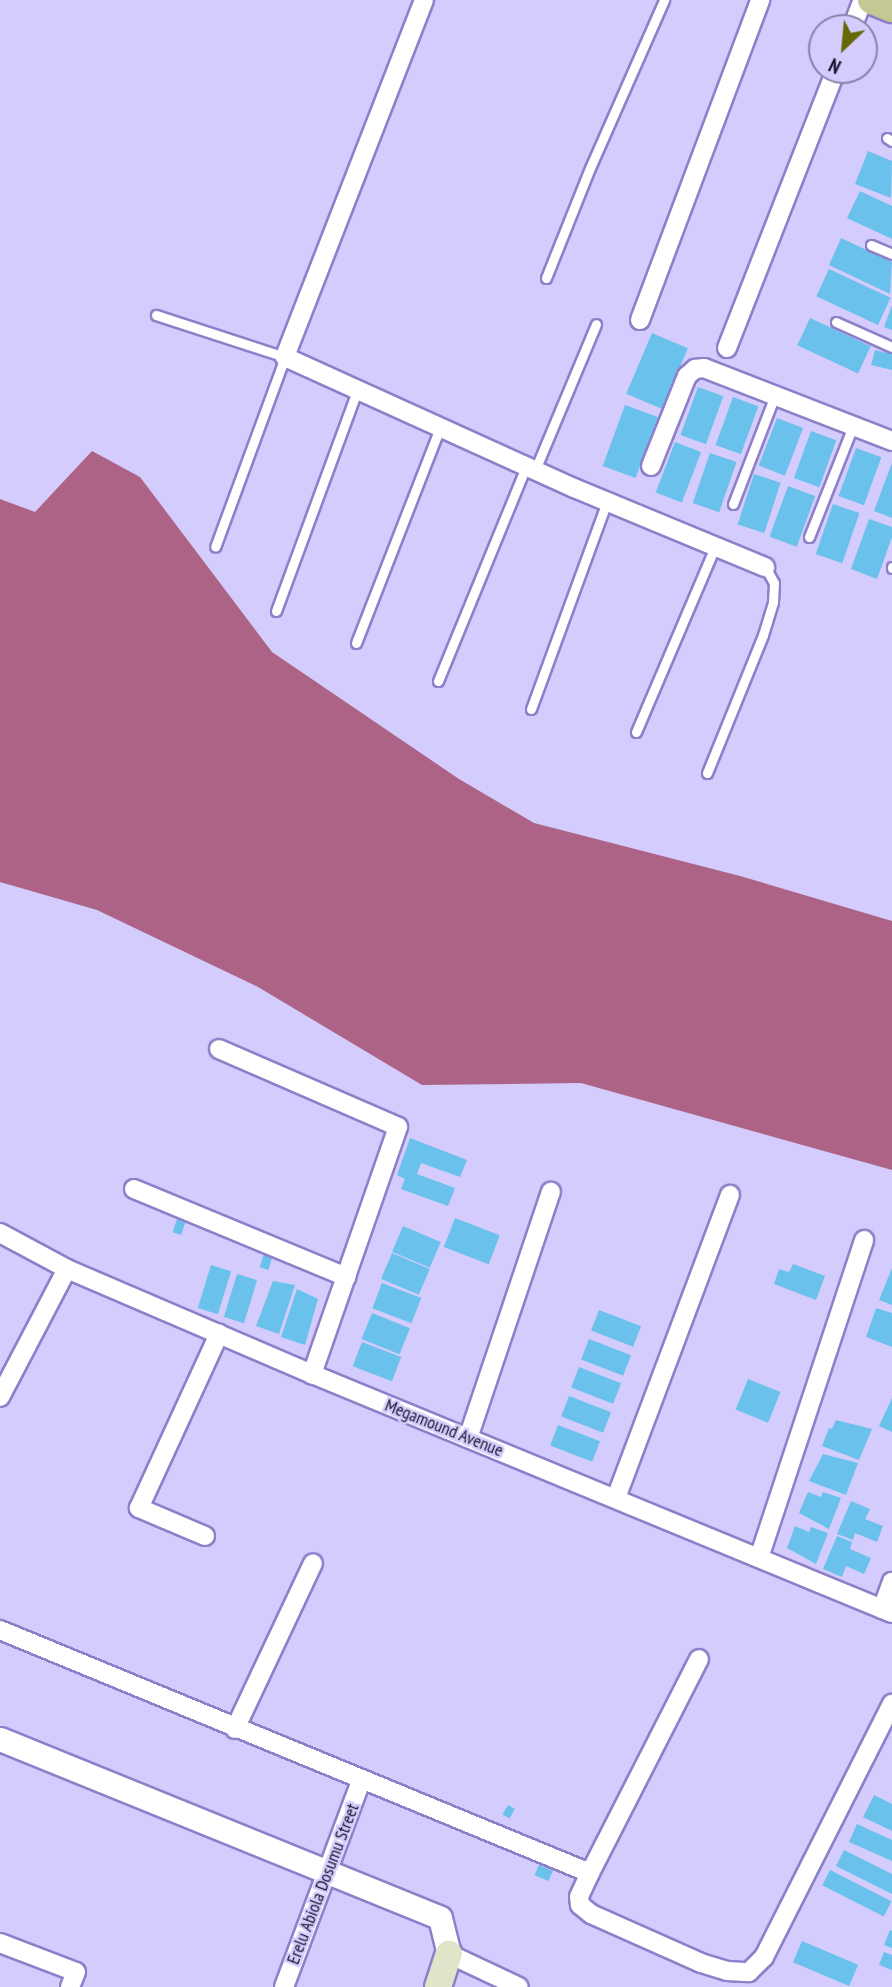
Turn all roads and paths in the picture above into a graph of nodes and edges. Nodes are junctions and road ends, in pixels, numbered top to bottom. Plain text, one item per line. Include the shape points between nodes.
1 (424, 0) edge
2 (664, 0) edge
3 (760, 0) edge
4 (872, 0) edge
5 (892, 8) edge
6 (831, 84) edge
7 (871, 245) dead end
8 (892, 254) edge
9 (546, 278) dead end
10 (156, 315) dead end
11 (640, 320) dead end
12 (836, 322) dead end
13 (596, 324) dead end
14 (892, 347) edge
15 (727, 348) dead end
16 (285, 357) junction
17 (358, 391) junction
18 (775, 395) junction
19 (853, 426) junction
20 (440, 427) junction
21 (892, 441) edge
22 (651, 466) dead end
23 (530, 468) junction
24 (607, 501) junction
25 (733, 504) dead end
26 (809, 537) dead end
27 (215, 547) dead end
28 (715, 547) junction
29 (765, 567) joint
30 (276, 611) dead end
31 (356, 643) dead end
32 (438, 681) dead end
33 (531, 709) dead end
34 (636, 732) dead end
35 (707, 773) dead end
36 (219, 1049) dead end
37 (134, 1189) dead end
38 (551, 1192) dead end
39 (730, 1195) dead end
40 (0, 1233) edge
41 (864, 1240) dead end
42 (66, 1269) junction
43 (346, 1277) junction
44 (219, 1334) junction
45 (312, 1374) junction
46 (0, 1397) edge
47 (468, 1438) junction
48 (616, 1498) junction
49 (205, 1536) dead end
50 (759, 1558) junction
51 (313, 1563) dead end
52 (892, 1582) edge
53 (887, 1611) edge
54 (0, 1630) edge
55 (699, 1660) dead end
56 (892, 1704) edge
57 (235, 1729) junction
58 (0, 1739) edge
59 (361, 1781) junction
60 (590, 1873) junction
61 (326, 1874) junction
62 (0, 1943) edge
63 (449, 1954) junction
64 (70, 1987) edge
65 (284, 1987) edge
66 (438, 1987) edge
67 (519, 1987) edge

1 - 16 street
2 - 9 lane
3 - 11 street
4 - 5 main road
6 - 15 street
7 - 8 lane
10 - 16 lane
12 - 14 lane
13 - 23 lane
16 - 17 street
16 - 27 lane
17 - 20 street
17 - 30 lane
18 - 19 street
18 - 22 street via 704,368 695,369 687,376
18 - 25 lane
19 - 21 street
19 - 26 lane
20 - 23 street
20 - 31 lane
23 - 24 street
23 - 32 lane
24 - 28 street
24 - 33 lane
28 - 29 street
28 - 34 lane
29 - 35 lane via 774,583 773,602
36 - 43 street via 398,1127
37 - 43 street
38 - 47 street
39 - 48 street
40 - 42 street, Megamound Avenue
41 - 50 street
42 - 44 street, Megamound Avenue
42 - 46 street
43 - 45 street
44 - 45 street, Megamound Avenue
44 - 49 street via 139,1507
45 - 47 street, Megamound Avenue
47 - 48 street, Megamound Avenue
48 - 50 street, Megamound Avenue
50 - 53 street, Megamound Avenue
51 - 57 street
52 - 53 street
54 - 57 street
55 - 60 street
56 - 60 street via 764,1957 749,1972 701,1963 591,1914 580,1905 579,1897
57 - 59 street
58 - 61 street
59 - 60 street
59 - 61 street, Erelu Abiola Dosumu Street
61 - 63 street via 440,1918
61 - 65 street, Erelu Abiola Dosumu Street
62 - 64 street via 76,1972
63 - 66 main road
63 - 67 street

